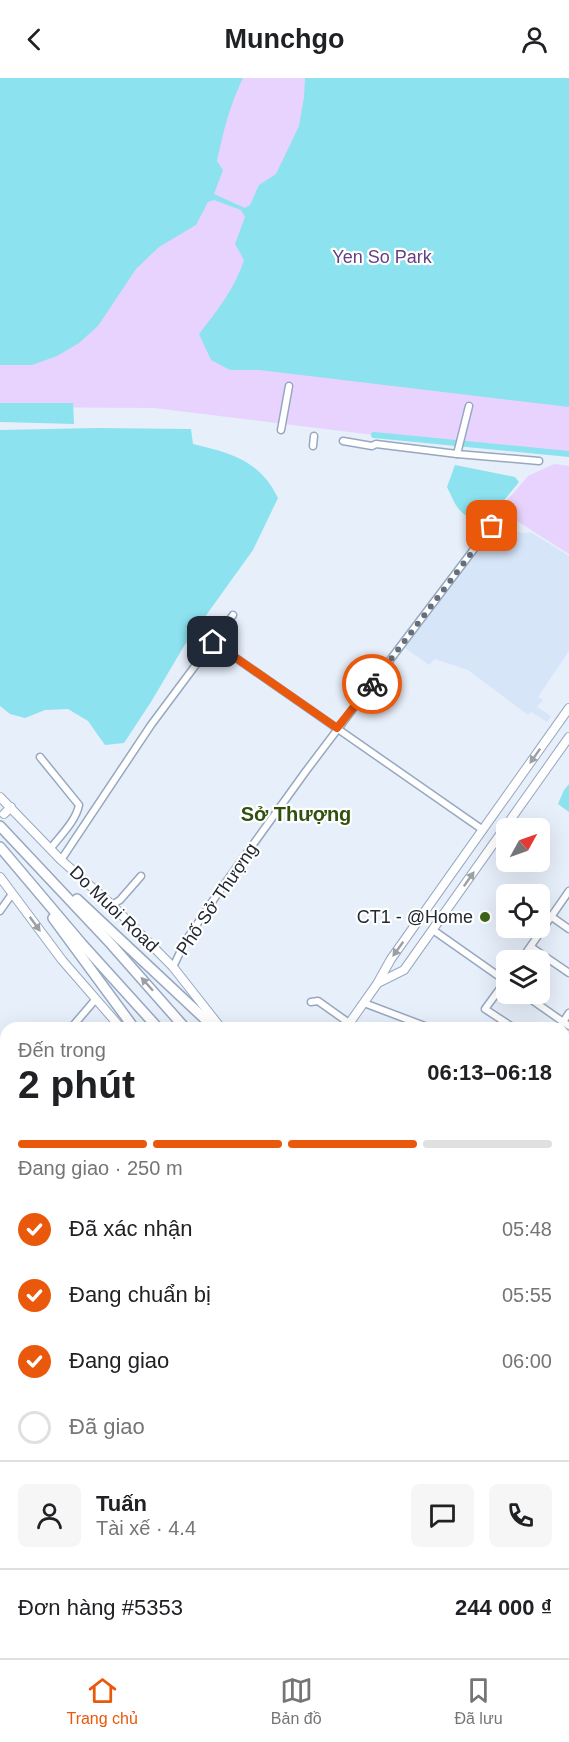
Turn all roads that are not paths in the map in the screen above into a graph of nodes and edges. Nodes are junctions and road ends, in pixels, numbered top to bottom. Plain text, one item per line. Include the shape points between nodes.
1 (289, 386) dead end
2 (469, 406) dead end
3 (281, 430) dead end
4 (314, 436) dead end
5 (343, 441) dead end
6 (313, 446) dead end
7 (458, 450) junction
8 (539, 460) dead end
9 (500, 516) dead end
10 (232, 615) dead end
11 (213, 642) junction
12 (569, 708) edge
13 (337, 728) junction
14 (569, 737) edge
15 (40, 756) dead end
16 (0, 797) edge
17 (11, 807) junction
18 (4, 814) dead end
19 (0, 825) edge
20 (483, 831) junction
21 (0, 847) edge
22 (51, 848) junction
23 (62, 860) junction
24 (40, 868) junction
25 (19, 869) junction
26 (141, 876) dead end
27 (0, 877) edge
28 (569, 891) edge
29 (12, 894) junction
30 (112, 905) junction
31 (0, 911) edge
32 (552, 917) junction
33 (419, 921) junction
34 (569, 929) edge
35 (433, 930) junction
36 (531, 946) junction
37 (528, 950) edge
38 (173, 967) junction
39 (569, 973) edge
40 (496, 974) edge
41 (377, 984) junction
42 (496, 994) edge
43 (95, 1000) junction
44 (311, 1002) dead end
45 (364, 1003) junction
46 (536, 1004) edge
47 (76, 1022) edge
48 (115, 1022) edge
49 (130, 1022) edge
50 (153, 1022) edge
51 (180, 1022) edge
52 (208, 1022) edge
53 (216, 1022) edge
54 (344, 1022) edge
55 (350, 1022) edge
56 (414, 1022) edge
57 (505, 1022) edge
58 (560, 1022) edge

1 - 3 street
2 - 7 street
4 - 6 street
5 - 7 street
7 - 8 street
9 - 13 street, Phố Sở Thượng
10 - 11 street
11 - 13 street
11 - 23 street via 151,725
12 -> 20 main road
13 - 20 street
13 - 38 street, Phố Sở Thượng via 216,896
35 -> 14 main road
15 - 22 street via 80,805
16 - 17 main road, Do Muoi Road
17 - 18 main road
17 - 22 main road, Do Muoi Road
19 - 24 highway
20 - 33 main road
21 - 25 highway
22 - 23 main road, Do Muoi Road
23 - 30 main road, Do Muoi Road
51 -> 24 highway
24 - 52 highway
25 - 49 highway
25 - 50 highway
26 - 30 street
27 - 29 main road
28 - 32 street
29 - 31 street
29 -> 43 main road
30 - 38 main road, Do Muoi Road
32 - 34 street
32 - 36 street
33 - 35 main road
33 -> 41 main road
35 - 40 street
35 - 41 main road via 404,970
36 - 37 street
36 - 39 street
38 - 53 main road, Do Muoi Road
41 - 45 main road
42 - 57 street via 485,1009
43 - 47 street
43 - 48 main road
44 - 54 street via 318,1001
45 - 55 main road
45 - 56 street
46 - 58 street

